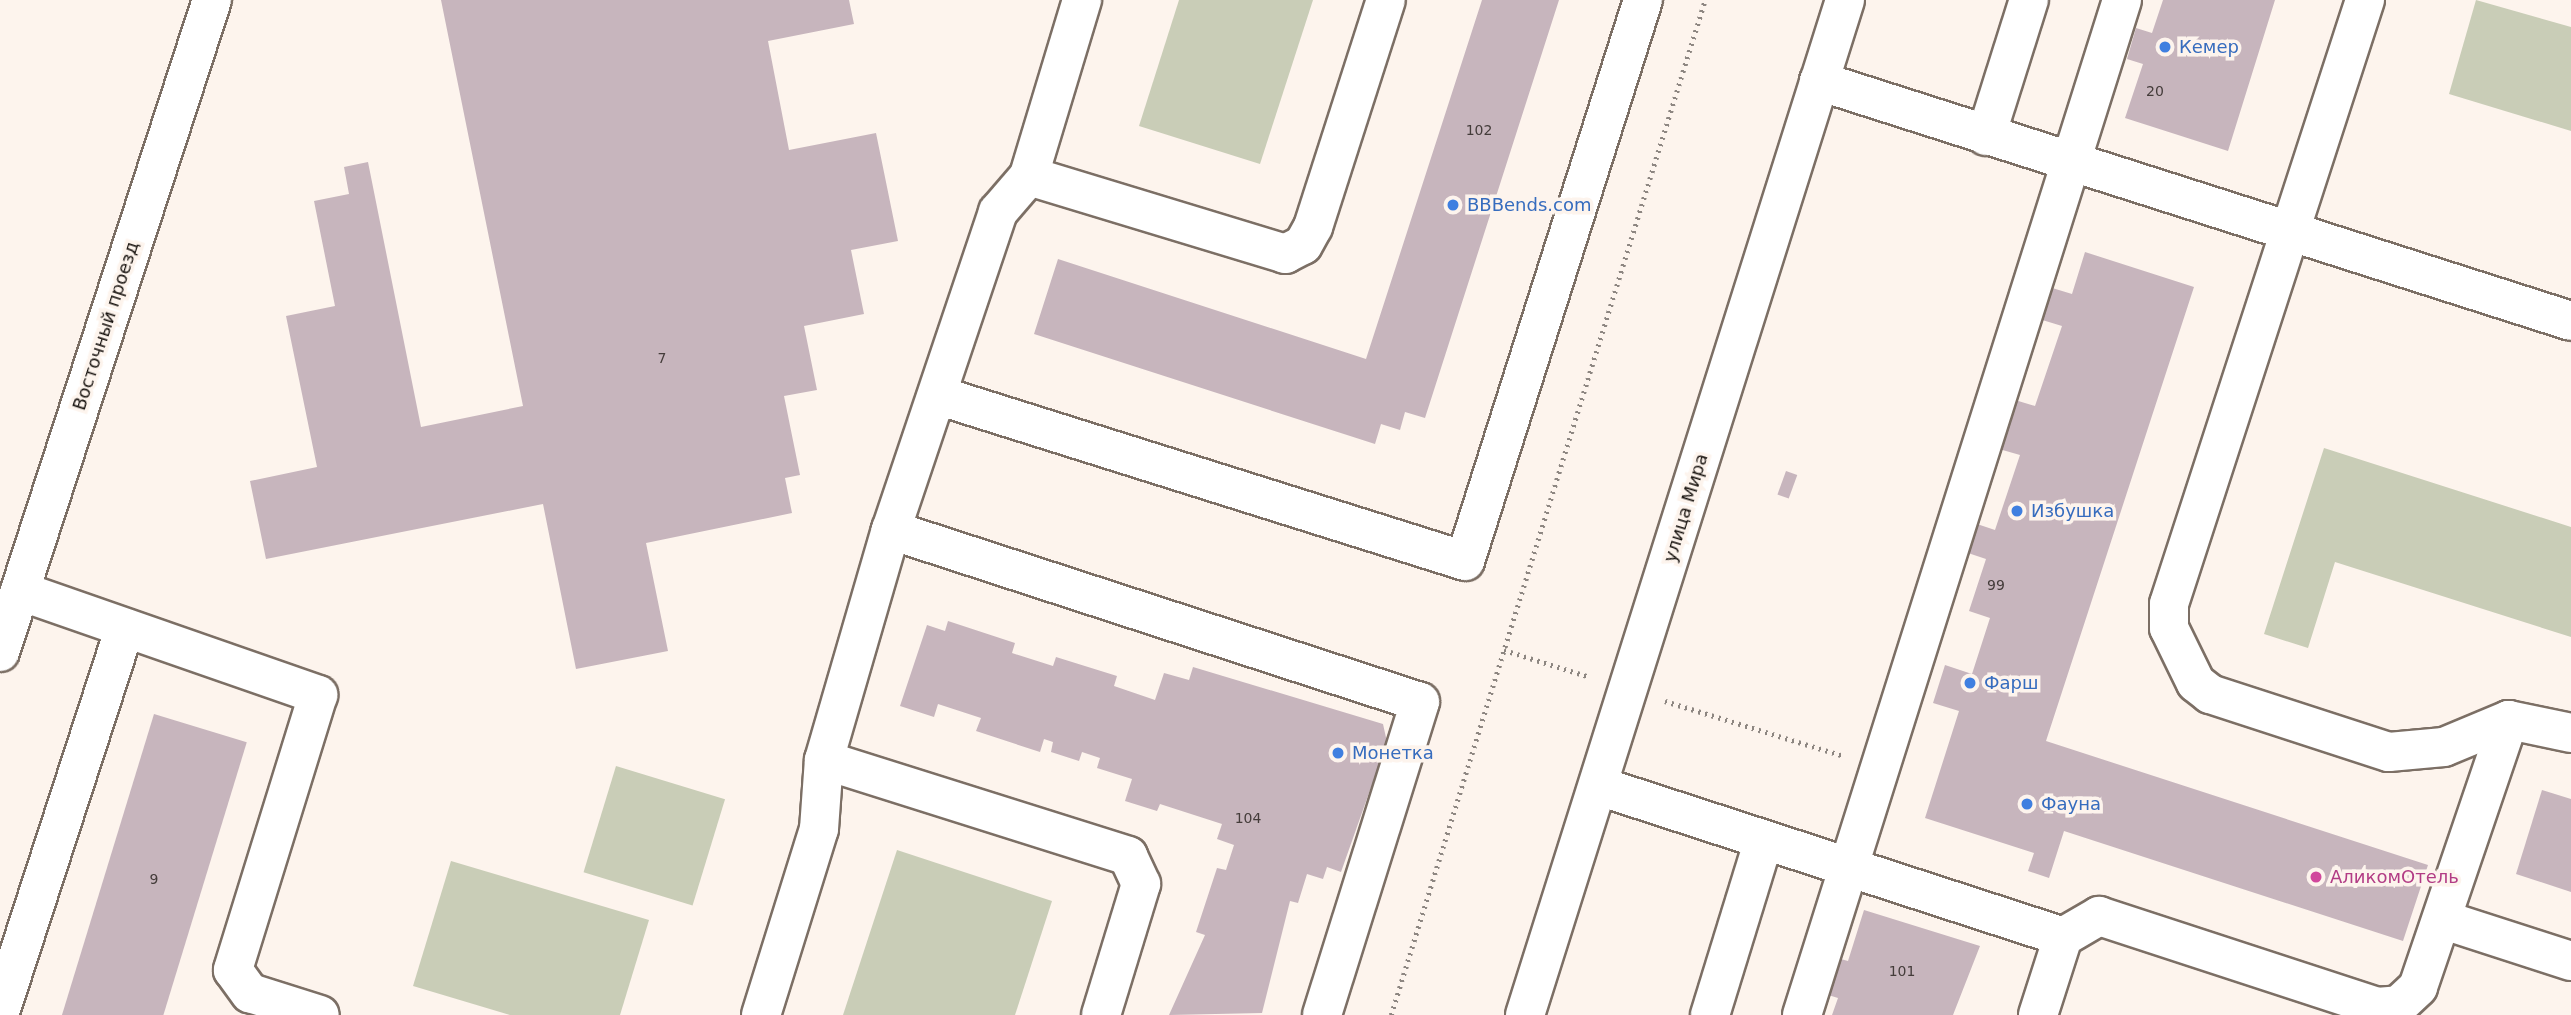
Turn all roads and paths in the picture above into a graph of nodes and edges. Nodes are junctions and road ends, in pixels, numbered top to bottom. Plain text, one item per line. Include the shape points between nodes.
1 (212, 0) edge
2 (1083, 0) edge
3 (1386, 0) edge
4 (1643, 0) edge
5 (1705, 0) edge
6 (1845, 0) edge
7 (2029, 0) edge
8 (2122, 0) edge
9 (2365, 0) edge
10 (1819, 80) junction
11 (1986, 136) junction
12 (2071, 164) junction
13 (1029, 176) junction
14 (2287, 234) junction
15 (2571, 321) edge
16 (937, 395) junction
17 (891, 530) junction
18 (20, 591) junction
19 (125, 628) junction
20 (1504, 650) junction
21 (0, 652) edge
22 (1629, 689) junction
23 (2509, 720) junction
24 (2571, 733) edge
25 (824, 760) junction
26 (1859, 761) dead end
27 (1599, 786) junction
28 (1765, 840) junction
29 (1848, 867) junction
30 (2444, 920) junction
31 (2063, 937) junction
32 (2571, 961) edge
33 (0, 1012) edge
34 (320, 1015) edge
35 (761, 1015) edge
36 (1101, 1015) edge
37 (1322, 1015) edge
38 (1391, 1015) edge
39 (1525, 1015) edge
40 (1710, 1015) edge
41 (1802, 1015) edge
42 (2038, 1015) edge

1 - 18 main road, Восточный проезд
2 - 13 main road
3 - 13 main road via 1303,245 1284,254 1264,250
4 - 16 main road via 1465,561
5 - 20 path
6 - 10 main road, улица Мира
7 - 11 main road
8 - 12 main road
9 - 14 main road
10 - 11 main road
10 - 22 main road, улица Мира
11 - 12 main road
12 - 14 main road
12 - 29 main road
13 - 16 main road via 998,212
14 - 15 main road
14 - 23 main road via 2169,604 2169,628 2196,682 2210,694 2389,752 2444,747
16 - 17 main road
17 - 25 main road
17 - 37 main road via 1420,702
18 - 19 main road
18 - 21 main road, Восточный проезд
19 - 33 main road
19 - 34 main road via 318,695 233,970 250,993
20 - 22 path
20 - 38 path
22 - 26 path
22 - 27 main road, улица Мира
23 - 24 main road
23 - 30 main road
25 - 35 main road via 819,830
25 - 36 main road via 1128,856 1141,884
27 - 28 main road
27 - 39 main road, улица Мира
28 - 29 main road
28 - 40 main road
29 - 31 main road
29 - 41 main road
30 - 31 main road via 2418,987 2399,1005 2377,1007 2099,916
30 - 32 main road
31 - 42 main road

